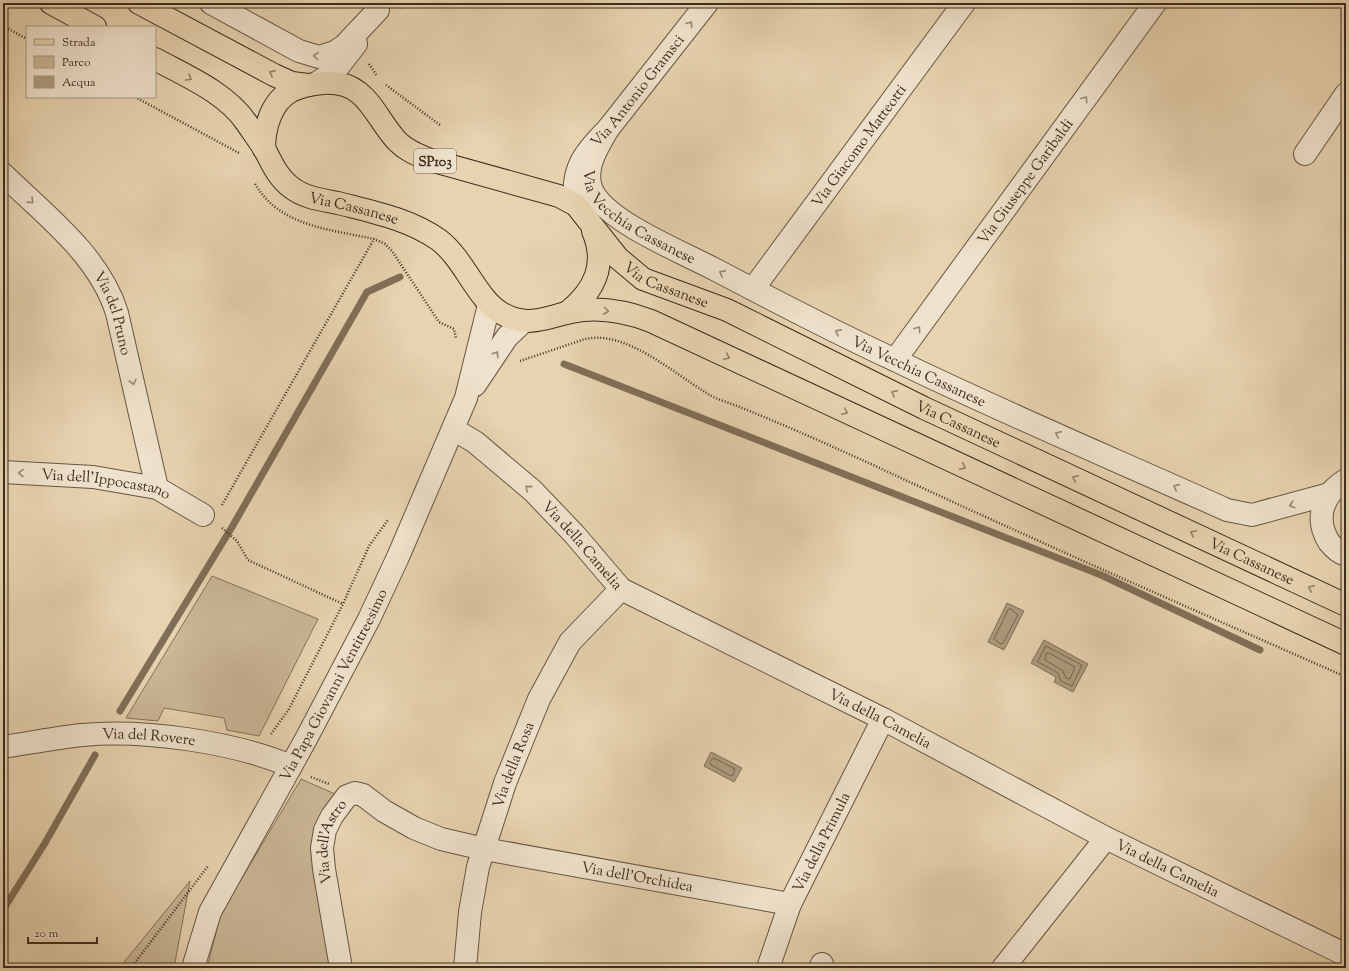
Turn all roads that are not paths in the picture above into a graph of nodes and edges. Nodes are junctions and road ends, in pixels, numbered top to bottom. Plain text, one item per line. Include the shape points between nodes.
1 (50, 3) edge
2 (139, 3) edge
3 (211, 3) edge
4 (707, 3) edge
5 (964, 3) edge
6 (1155, 3) edge
7 (387, 8) edge
8 (93, 26) edge
9 (156, 60) edge
10 (313, 84) junction
11 (1346, 94) edge
12 (608, 129) junction
13 (264, 149) junction
14 (1305, 154) dead end
15 (3, 174) edge
16 (582, 213) junction
17 (753, 289) junction
18 (490, 305) junction
19 (568, 312) junction
20 (524, 321) junction
21 (895, 360) junction
22 (466, 398) junction
23 (453, 429) junction
24 (3, 472) edge
25 (1346, 480) edge
26 (157, 488) junction
27 (1329, 494) junction
28 (215, 516) road end
29 (1346, 555) edge
30 (621, 589) junction
31 (1346, 604) edge
32 (1346, 644) edge
33 (883, 719) junction
34 (3, 747) edge
35 (291, 766) junction
36 (1106, 838) junction
37 (484, 849) junction
38 (790, 904) junction
39 (1346, 955) edge
40 (193, 968) edge
41 (341, 968) edge
42 (465, 968) edge
43 (768, 968) edge
44 (1003, 968) edge

1 - 8 main road
10 -> 2 main road, Via Cassanese via 292,83
7 -> 3 street via 344,46 319,57 299,51
12 -> 4 street, Via Antonio Gramsci
5 - 17 street, Via Giacomo Matteotti
21 -> 6 street, Via Giuseppe Garibaldi
7 - 10 street via 342,64 328,77
9 -> 13 main road, Via Cassanese via 221,98 245,121
10 - 13 main road, Via Cassanese / SP103 via 296,88 278,103 266,126
10 - 16 main road, Via Cassanese / SP103 via 341,84 352,88 374,107 398,142 410,151 430,160 559,196
11 - 14 street
12 - 16 street, Via Antonio Gramsci via 580,162 575,181
17 -> 12 street, Via Vecchia Cassanese via 625,222 604,207 593,192 589,172 594,155
13 - 18 main road, Via Cassanese via 281,178 303,194 380,213 408,223 440,241 454,255
15 -> 26 street, Via del Pruno via 82,252 106,286 117,313
16 - 19 main road, Via Cassanese via 600,253 598,268 589,290
31 -> 16 main road, Via Cassanese via 924,408 732,312 643,279 618,258
21 -> 17 street, Via Vecchia Cassanese
18 - 20 main road, Via Cassanese via 501,313
18 - 22 street, Via Papa Giovanni Ventitreesimo
19 - 20 main road, Via Cassanese via 538,321
19 -> 32 main road, Via Cassanese via 592,309 614,311 658,324
22 -> 20 street, Via Papa Giovanni Ventitreesimo via 507,337
27 -> 21 street, Via Vecchia Cassanese via 1252,515 1227,510
22 - 23 street, Via Papa Giovanni Ventitreesimo
30 -> 23 street, Via della Camelia via 576,535 533,491 475,442
23 - 35 street, Via Papa Giovanni Ventitreesimo via 378,601
26 -> 24 street, Via dell'Ippocastano via 93,477
25 - 27 street
26 - 28 street, Via dell'Ippocastano
27 - 29 street via 1323,506 1321,520 1324,533 1331,545
30 - 33 street, Via della Camelia
30 - 37 street, Via della Rosa via 570,642 539,699 505,783
33 - 36 street, Via della Camelia
33 - 38 street, Via della Primula
34 - 35 street, Via del Rovere via 82,735 142,735 201,742 259,754
35 - 40 street, Via Papa Giovanni Ventitreesimo via 210,912
36 - 39 street, Via della Camelia
36 - 44 street
37 - 38 street, Via dell'Orchidea
37 - 41 street, Via dell'Astro via 441,839 414,828 363,796 355,793 346,796 325,830 322,848
37 - 42 street, Via della Rosa via 470,912
38 - 43 street, Via della Primula

